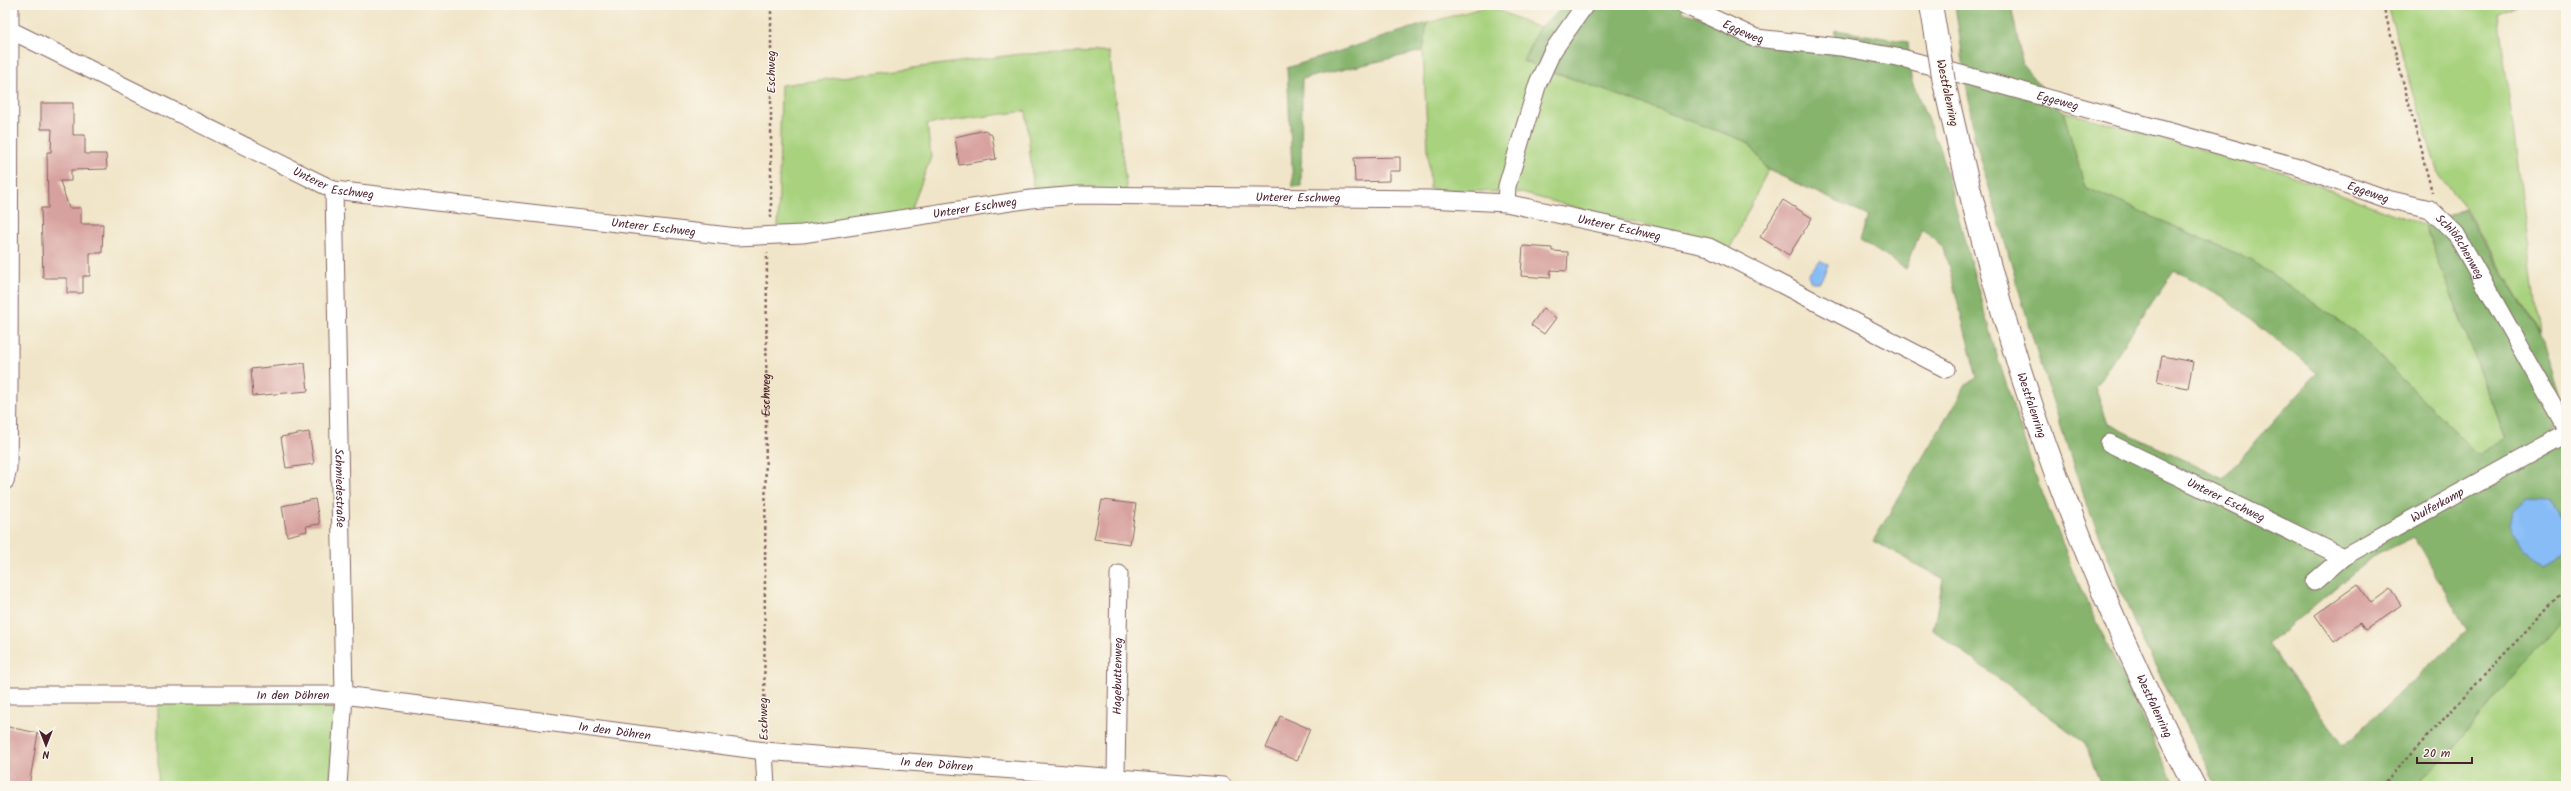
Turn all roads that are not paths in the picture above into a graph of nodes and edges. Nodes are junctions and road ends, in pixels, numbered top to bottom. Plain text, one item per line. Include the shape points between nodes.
1 (10, 5) edge
2 (1585, 5) edge
3 (1684, 5) edge
4 (1931, 5) edge
5 (8, 30) edge
6 (334, 190) junction
7 (1506, 203) junction
8 (2430, 209) joint
9 (1946, 369) dead end
10 (2566, 428) edge
11 (2566, 434) edge
12 (2109, 443) dead end
13 (5, 481) edge
14 (2343, 557) junction
15 (1119, 574) dead end
16 (2314, 582) dead end
17 (5, 695) edge
18 (344, 695) junction
19 (764, 751) junction
20 (1116, 778) junction
21 (338, 786) edge
22 (766, 786) edge
23 (1223, 786) edge
24 (2194, 786) edge

1 - 5 street
2 - 7 street via 1552,52 1538,83 1516,151 1507,186
3 - 8 street, Eggeweg via 1756,38 1840,47 1902,58 2295,166 2387,199
4 - 24 main road, Westfalenring, bridge via 1944,82 1991,273 2022,374 2083,541 2132,656
5 - 6 street, Unterer Eschweg
5 - 13 street via 9,390 8,468
6 - 7 street, Unterer Eschweg via 737,237 802,234 1032,199 1078,195 1429,199
6 - 18 street, Schmiedestraße
7 - 9 street, Unterer Eschweg via 1708,247
8 - 10 street, Schlößchenweg via 2456,234
11 - 14 street, Wulferkamp
12 - 14 street, Unterer Eschweg
14 - 16 street, Wulferkamp
15 - 20 street, Hagebuttenweg
17 - 18 street, In den Döhren
18 - 19 street, In den Döhren
18 - 21 street, Schmiedestraße
19 - 20 street, In den Döhren
19 - 22 street, Eschweg
20 - 23 street, In den Döhren

